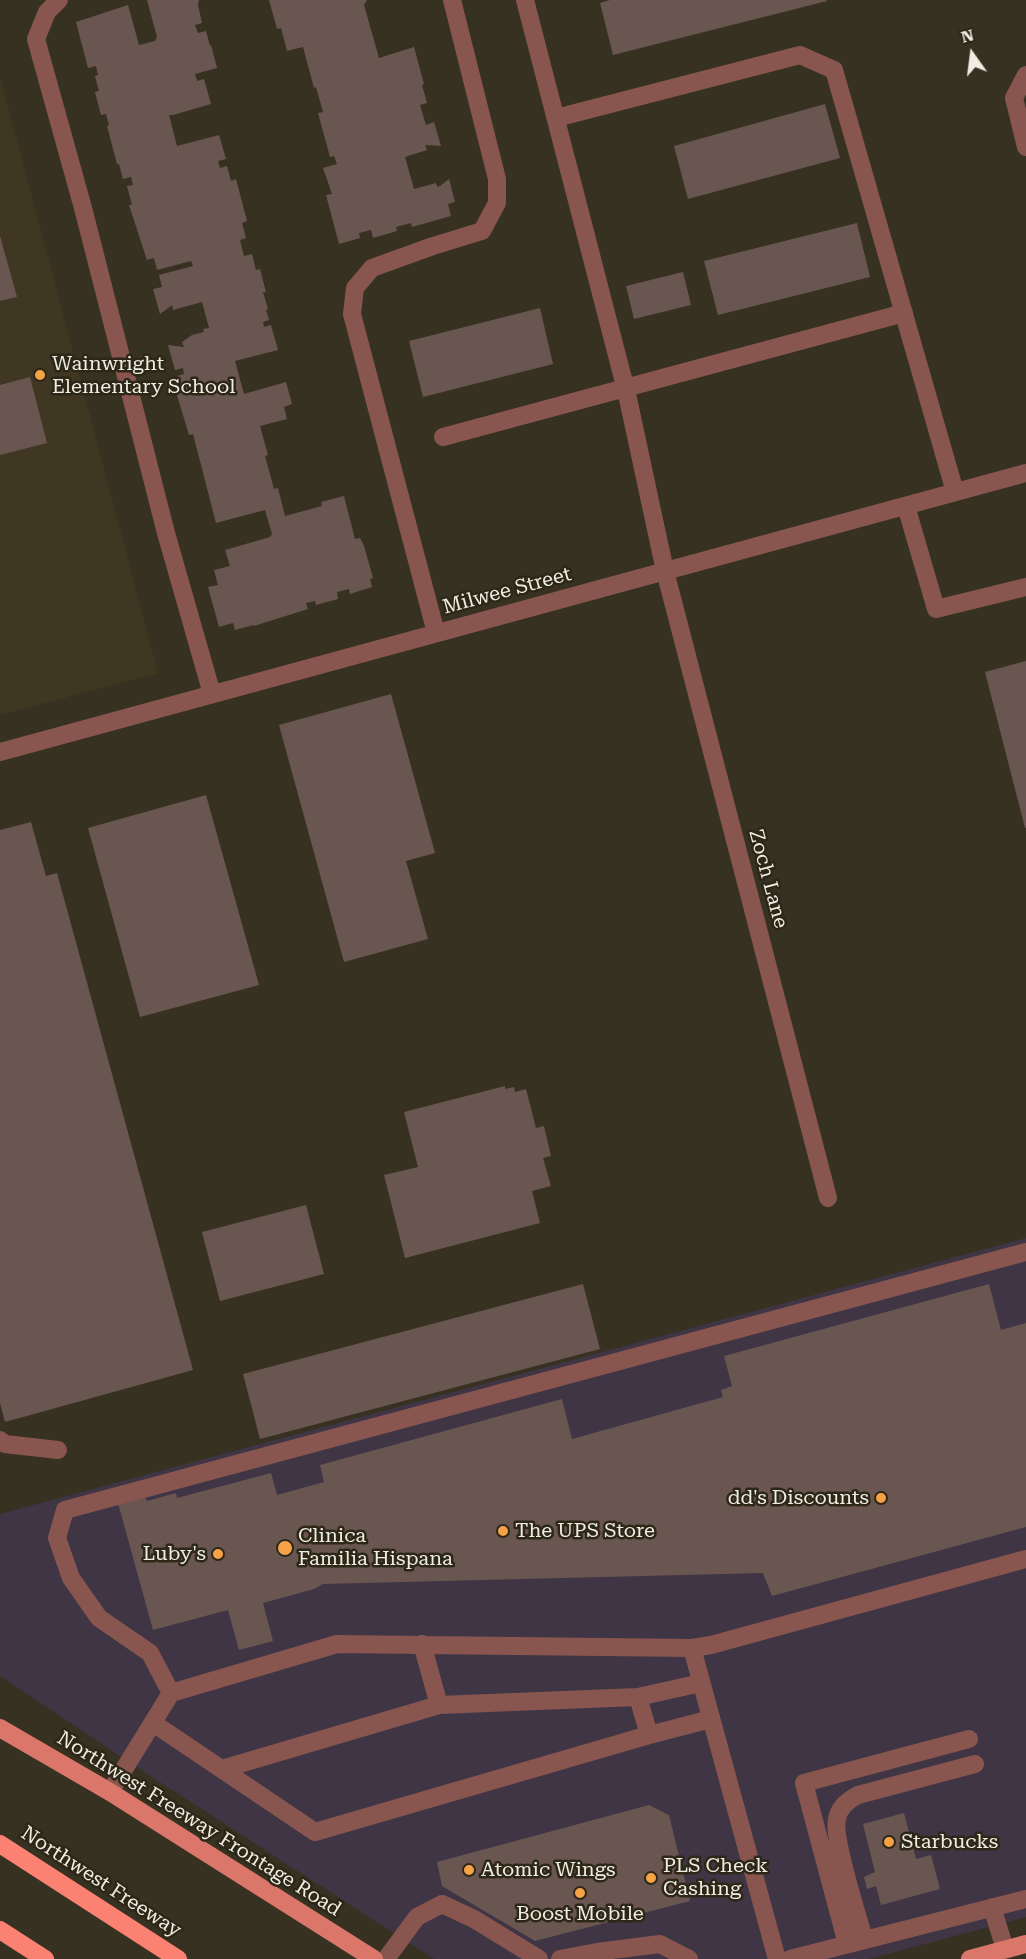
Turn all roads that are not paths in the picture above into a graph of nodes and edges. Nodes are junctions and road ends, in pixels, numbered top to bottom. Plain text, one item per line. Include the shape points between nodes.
1 (59, 0) edge
2 (452, 0) edge
3 (525, 0) edge
4 (1026, 75) edge
5 (556, 118) junction
6 (1026, 147) edge
7 (904, 313) junction
8 (626, 387) junction
9 (443, 436) dead end
10 (1026, 473) edge
11 (955, 492) junction
12 (906, 506) junction
13 (665, 571) junction
14 (1026, 587) edge
15 (436, 633) junction
16 (212, 694) junction
17 (0, 752) edge
18 (828, 1198) dead end
19 (1026, 1252) edge
20 (0, 1440) edge
21 (58, 1450) dead end
22 (1026, 1559) edge
23 (422, 1644) junction
24 (692, 1648) junction
25 (701, 1683) junction
26 (171, 1693) junction
27 (638, 1697) junction
28 (439, 1705) junction
29 (711, 1719) junction
30 (153, 1723) junction
31 (0, 1728) edge
32 (649, 1735) junction
33 (969, 1739) dead end
34 (975, 1764) dead end
35 (222, 1769) junction
36 (110, 1792) junction
37 (840, 1810) junction
38 (817, 1827) junction
39 (0, 1844) edge
40 (1026, 1899) edge
41 (992, 1907) junction
42 (0, 1930) edge
43 (855, 1942) junction
44 (1026, 1944) edge
45 (1006, 1954) edge
46 (369, 1957) edge
47 (45, 1959) edge
48 (178, 1959) edge
49 (386, 1959) edge
50 (539, 1959) edge
51 (560, 1959) edge
52 (689, 1959) edge
53 (777, 1959) edge
54 (790, 1959) edge
55 (970, 1959) edge

1 - 16 street via 47,12 36,39
2 - 15 street via 497,179 497,203 482,231 372,268 355,288 352,314
3 - 5 street, Zoch Lane
4 - 6 street via 1014,98
5 - 7 street via 800,55 834,70
5 - 8 street, Zoch Lane
7 - 8 street
7 - 11 street
8 - 9 street
8 - 13 street, Zoch Lane
10 - 11 street, Milwee Street
11 - 12 street, Milwee Street
12 - 13 street, Milwee Street
12 - 14 street via 936,609
13 - 15 street, Milwee Street
13 - 18 street, Zoch Lane
15 - 16 street, Milwee Street
16 - 17 street, Milwee Street
19 - 26 street via 65,1510 57,1538 71,1578 99,1618 150,1653
20 - 21 street via 5,1444
22 - 24 street
23 - 24 street
23 - 26 street via 337,1644
23 - 28 street
24 - 25 street
25 - 27 street
25 - 29 street
26 - 30 street
27 - 28 street
27 - 32 street
28 - 35 street
29 - 32 street
29 - 53 street
30 - 35 street
30 - 36 street
31 - 36 main road, Northwest Freeway Frontage Road
32 - 35 street via 315,1832
33 - 38 street via 804,1782
34 - 37 street via 858,1795
36 - 46 main road, Northwest Freeway Frontage Road
37 - 38 street
37 - 43 street via 837,1837
38 - 43 street
39 - 48 highway, Northwest Freeway
40 - 41 street
41 - 43 street
41 - 45 street
42 - 47 highway
43 - 54 street
44 - 45 main road
45 - 55 main road
49 - 50 street via 417,1917 442,1904
51 - 52 street via 660,1944

